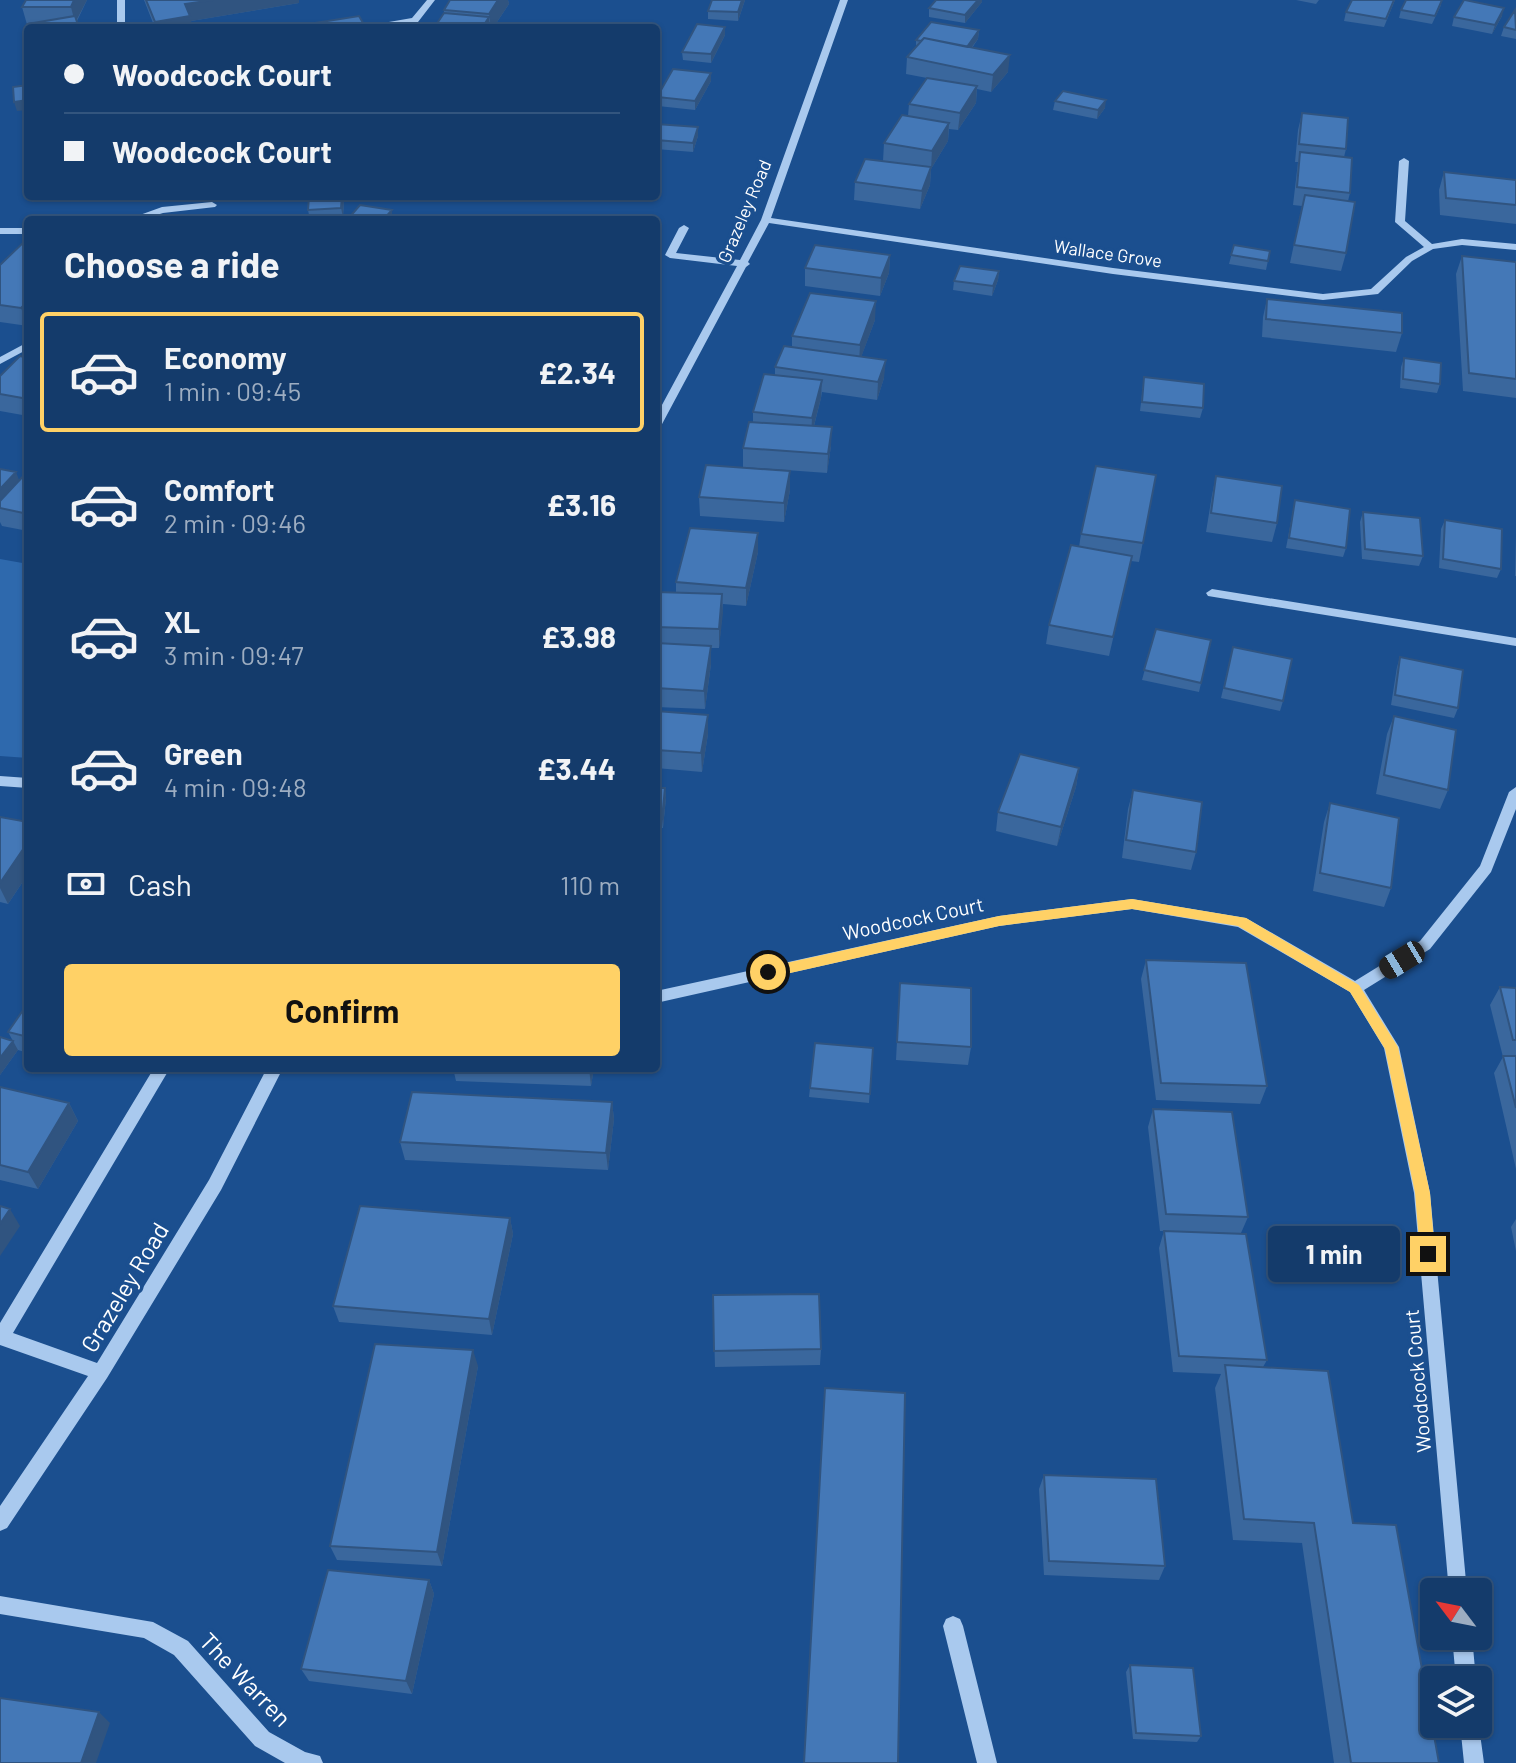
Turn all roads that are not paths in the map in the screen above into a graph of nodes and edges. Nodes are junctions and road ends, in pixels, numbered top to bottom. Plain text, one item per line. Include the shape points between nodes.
1 (121, 0) edge
2 (431, 0) edge
3 (844, 0) edge
4 (121, 24) edge
5 (396, 24) edge
6 (1404, 161) dead end
7 (212, 200) edge
8 (143, 216) edge
9 (766, 220) junction
10 (684, 228) dead end
11 (0, 231) edge
12 (24, 231) edge
13 (1430, 247) junction
14 (1516, 247) edge
15 (745, 264) junction
16 (24, 347) edge
17 (0, 361) edge
18 (660, 419) edge
19 (1212, 593) dead end
20 (1516, 642) edge
21 (0, 781) edge
22 (24, 783) edge
23 (1516, 792) edge
24 (1355, 988) junction
25 (660, 996) edge
26 (160, 1072) edge
27 (273, 1072) edge
28 (101, 1372) junction
29 (0, 1522) edge
30 (1457, 1578) edge
31 (0, 1605) edge
32 (953, 1626) dead end
33 (1471, 1738) edge
34 (313, 1763) edge
35 (987, 1763) edge
36 (1474, 1763) edge

1 - 4 street
2 - 5 street via 415,20
3 - 9 street, Grazeley Road
6 - 13 street via 1400,222
7 - 8 street
9 - 13 street, Wallace Grove via 1323,297 1374,292
9 - 15 street, Grazeley Road
10 - 15 street via 670,255
11 - 12 street
13 - 14 street, Wallace Grove via 1462,242
15 - 18 street, Grazeley Road
16 - 17 street
19 - 20 street
21 - 22 street
23 - 24 street via 1486,868 1425,945
24 - 25 street, Woodcock Court via 1241,922 1132,904 999,921
24 - 30 street, Woodcock Court via 1391,1047 1422,1193
26 - 28 street via 1,1337
27 - 28 street, Grazeley Road via 215,1185
28 - 29 street, Grazeley Road
31 - 34 street, The Warren via 146,1629 181,1648 262,1739
32 - 35 street
33 - 36 street

